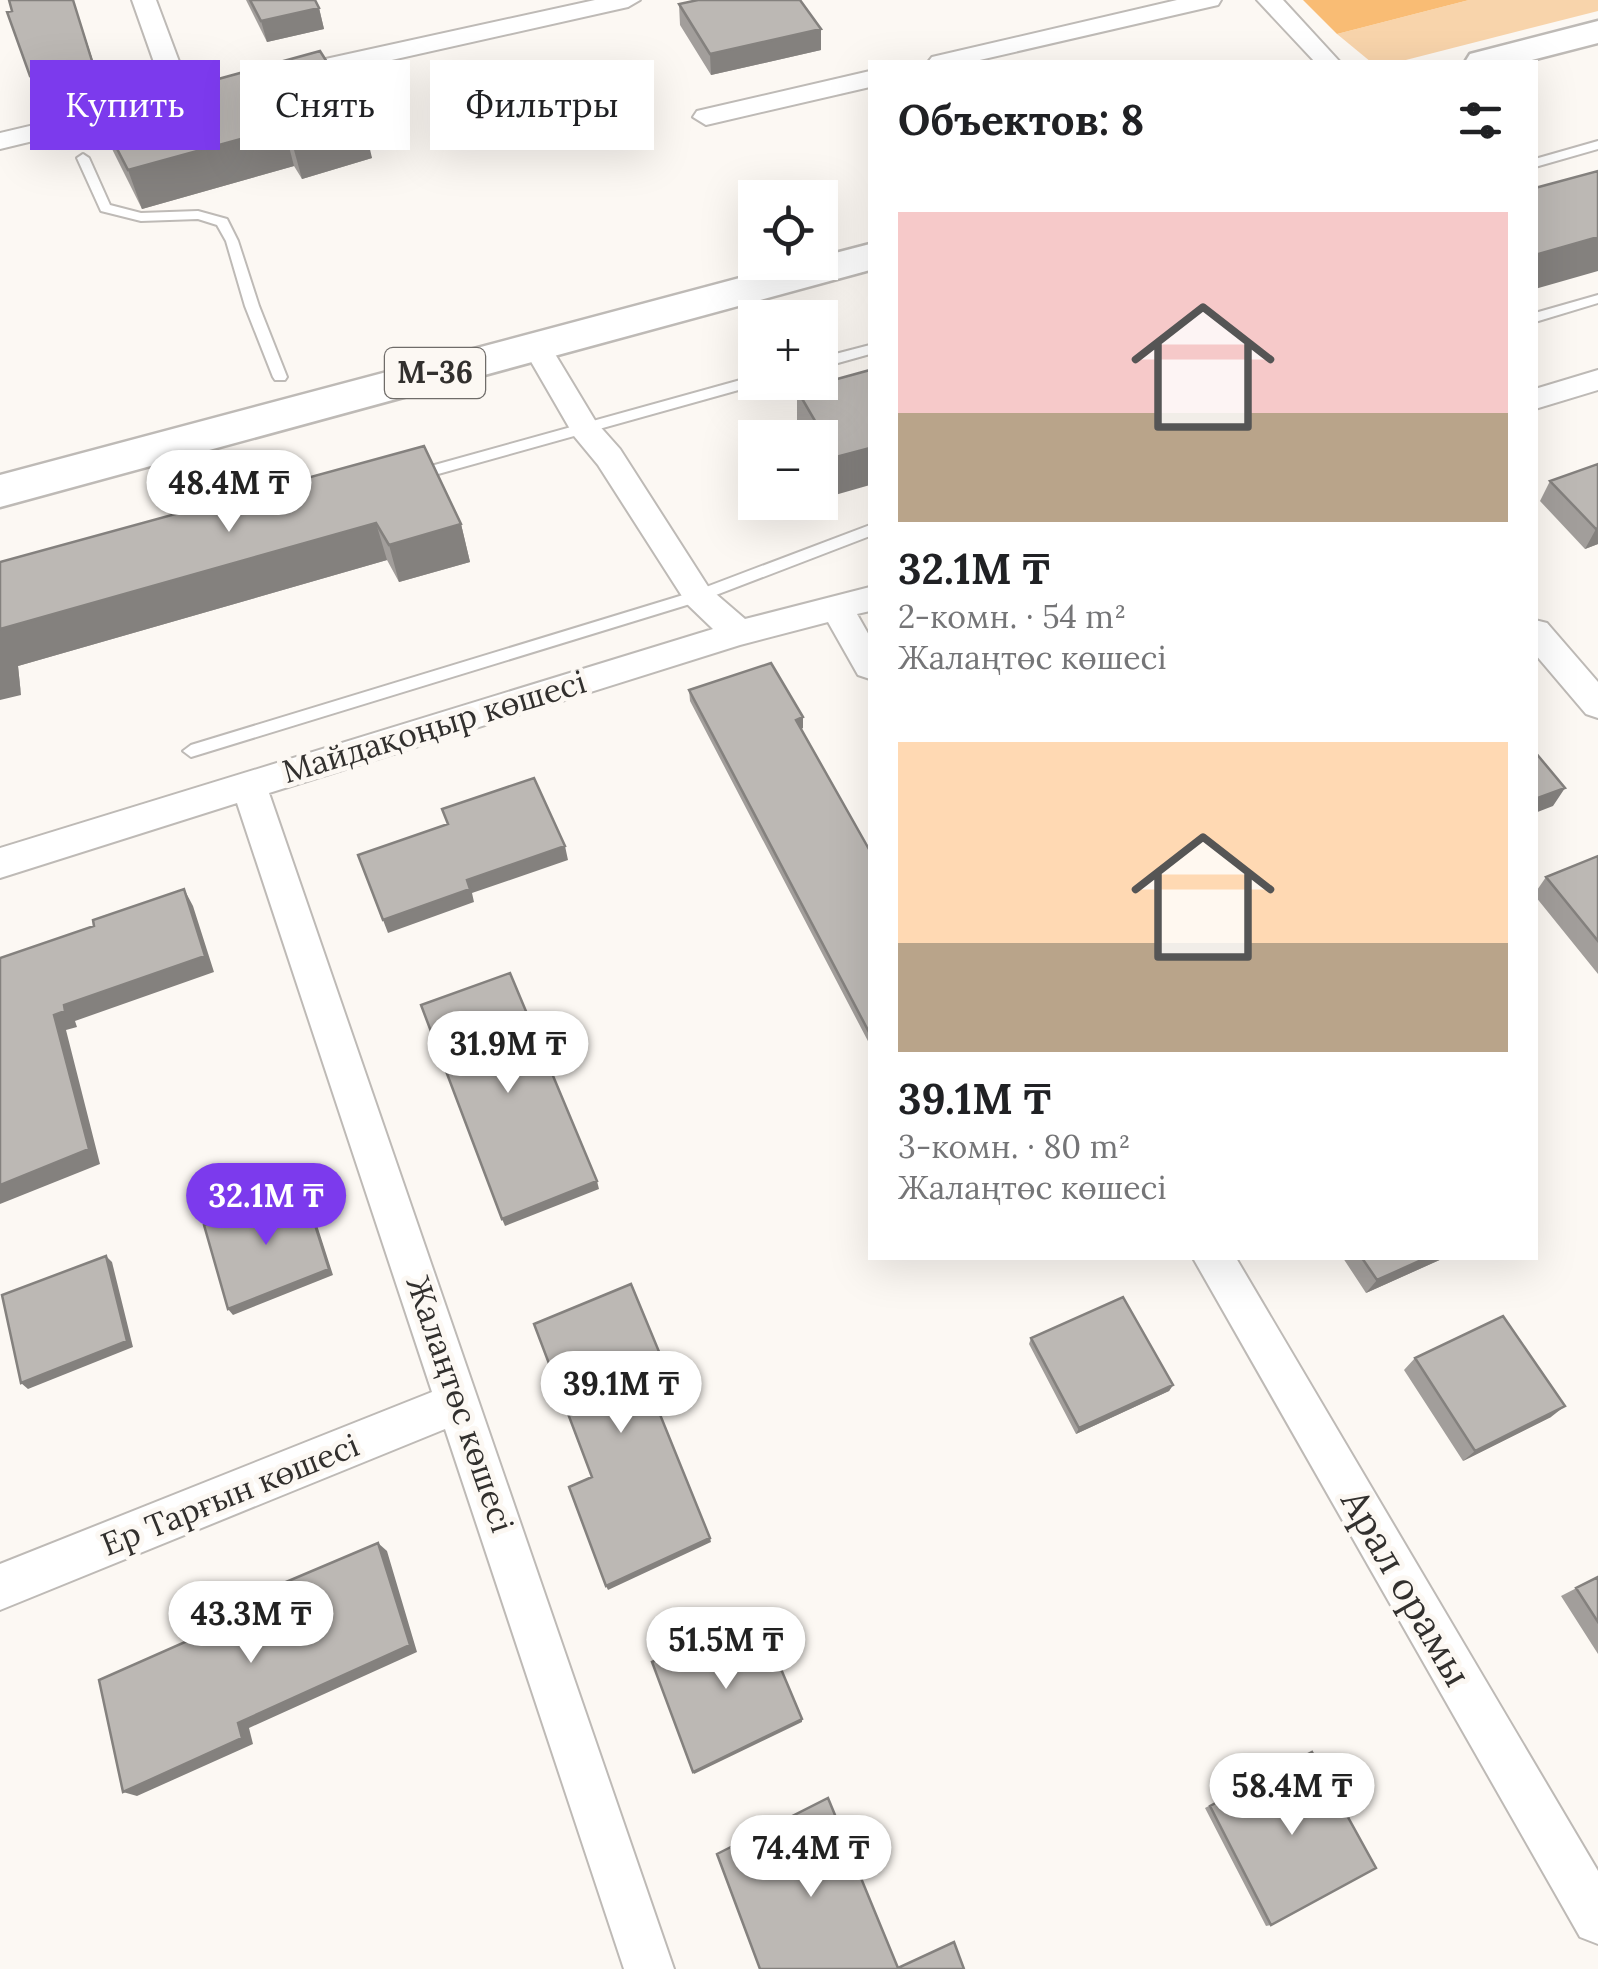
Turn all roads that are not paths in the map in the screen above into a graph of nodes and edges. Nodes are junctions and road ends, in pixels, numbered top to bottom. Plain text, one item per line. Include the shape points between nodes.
1 (144, 0) edge
2 (628, 0) edge
3 (1209, 0) edge
4 (1268, 0) edge
5 (1598, 32) edge
6 (1598, 59) edge
7 (357, 60) edge
8 (951, 60) edge
9 (1326, 60) edge
10 (1492, 60) edge
11 (1538, 75) edge
12 (868, 79) edge
13 (706, 118) dead end
14 (0, 141) edge
15 (1598, 145) edge
16 (83, 158) dead end
17 (1538, 162) edge
18 (868, 225) edge
19 (838, 233) edge
20 (868, 258) edge
21 (738, 259) edge
22 (1598, 299) edge
23 (1538, 317) edge
24 (536, 346) junction
25 (868, 349) edge
26 (838, 357) edge
27 (280, 377) junction
28 (1598, 380) edge
29 (738, 386) edge
30 (1538, 398) edge
31 (585, 429) junction
32 (0, 452) edge
33 (396, 480) edge
34 (0, 491) edge
35 (868, 531) edge
36 (698, 596) junction
37 (868, 600) edge
38 (837, 609) junction
39 (739, 633) junction
40 (1538, 635) edge
41 (868, 663) edge
42 (1598, 705) edge
43 (190, 751) dead end
44 (248, 784) junction
45 (0, 864) edge
46 (1215, 1260) edge
47 (460, 1402) junction
48 (0, 1588) edge
49 (1598, 1919) edge
50 (649, 1969) edge

1 - 14 street via 190,97
2 - 7 street
3 - 8 street
4 - 9 street
5 - 10 main road
6 - 11 main road
12 - 13 street
15 - 17 lane
16 - 27 lane via 105,208 141,217 198,214 222,222
18 - 19 main road
20 - 24 main road, M-36
21 - 27 main road, M-36
22 - 23 lane
24 - 31 street
24 - 34 main road, M-36
25 - 26 lane
27 - 32 main road, M-36
28 - 30 street
29 - 31 lane
31 - 33 lane
31 - 36 street via 610,457
35 - 36 lane
36 - 39 street
36 - 43 lane
37 - 38 street, Майдақоңыр көшесі
38 - 39 street, Майдақоңыр көшесі
38 - 41 street
39 - 44 street, Майдақоңыр көшесі
40 - 42 street
44 - 45 street, Майдақоңыр көшесі
44 - 47 street, Жалаңтөс көшесі
46 - 49 street, Арал орамы
47 - 48 street, Ер Тарғын көшесі
47 - 50 street, Жалаңтөс көшесі

